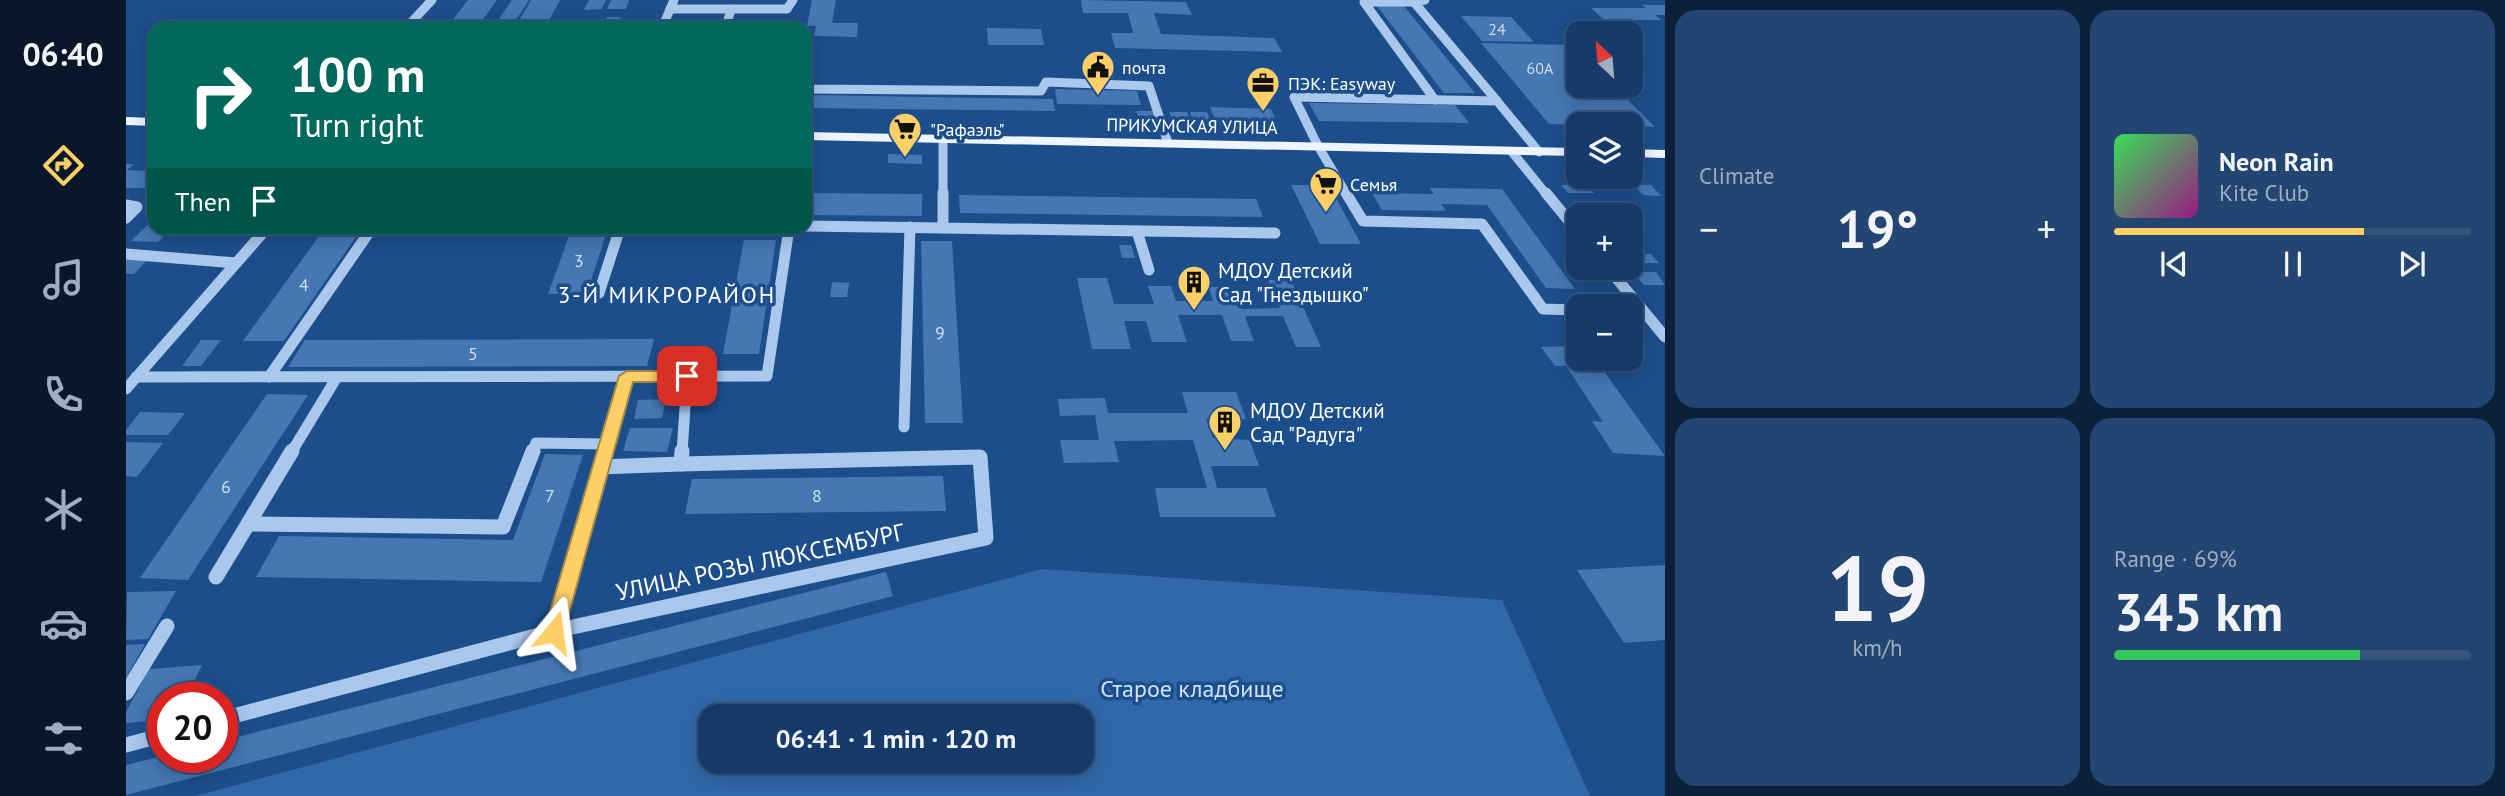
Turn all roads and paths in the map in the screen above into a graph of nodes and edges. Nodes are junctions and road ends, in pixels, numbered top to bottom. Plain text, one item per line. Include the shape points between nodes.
1 (432, 0) edge
2 (674, 0) edge
3 (793, 0) edge
4 (1425, 0) edge
5 (1414, 2) junction
6 (670, 9) junction
7 (731, 9) junction
8 (412, 21) edge
9 (665, 21) edge
10 (728, 21) edge
11 (812, 89) edge
12 (1435, 100) junction
13 (1497, 101) junction
14 (126, 121) edge
15 (147, 122) edge
16 (812, 136) edge
17 (943, 140) junction
18 (1168, 143) junction
19 (1318, 146) junction
20 (1512, 152) junction
21 (1539, 152) junction
22 (1566, 152) edge
23 (1643, 153) edge
24 (1665, 154) edge
25 (126, 205) edge
26 (1566, 217) edge
27 (126, 218) edge
28 (812, 226) edge
29 (910, 227) junction
30 (943, 228) junction
31 (1137, 231) junction
32 (1275, 233) dead end
33 (261, 235) edge
34 (367, 235) edge
35 (618, 235) edge
36 (788, 235) edge
37 (126, 254) edge
38 (236, 263) junction
39 (1149, 270) dead end
40 (1618, 280) edge
41 (599, 293) dead end
42 (1566, 310) edge
43 (1646, 313) joint
44 (1665, 337) edge
45 (627, 376) junction
46 (687, 376) junction
47 (136, 377) junction
48 (269, 377) junction
49 (337, 377) junction
50 (126, 388) edge
51 (904, 427) dead end
52 (607, 444) junction
53 (981, 457) joint
54 (681, 464) junction
55 (600, 467) junction
56 (248, 524) junction
57 (216, 577) dead end
58 (167, 626) dead end
59 (554, 632) junction
60 (126, 693) edge
61 (238, 715) edge
62 (147, 739) edge
63 (126, 745) edge

1 - 8 street
2 - 6 street
3 - 7 street via 787,9
4 - 5 street
5 - 12 street via 1364,2
5 - 13 street
6 - 7 street
6 - 9 street
7 - 10 street
11 - 18 street via 1041,91 1046,82 1149,86
12 - 13 street
12 - 19 street via 1294,97
13 - 21 street
14 - 15 main road
16 - 17 main road, ПРИКУМСКАЯ УЛИЦА
17 - 18 main road, ПРИКУМСКАЯ УЛИЦА
17 - 30 street
18 - 19 main road, ПРИКУМСКАЯ УЛИЦА
19 - 20 main road, ПРИКУМСКАЯ УЛИЦА
19 - 42 street via 1363,221 1482,224 1543,309
20 - 21 main road, ПРИКУМСКАЯ УЛИЦА
20 - 26 street
21 - 22 main road, ПРИКУМСКАЯ УЛИЦА
23 - 24 main road
25 - 27 street via 137,207
28 - 29 street
29 - 30 street
29 - 51 street
30 - 31 street
31 - 32 street
31 - 39 street
33 - 38 street
34 - 48 street
35 - 41 street
36 - 46 street via 767,376
37 - 38 street
38 - 47 street
40 - 43 street
43 - 44 street
45 - 46 street
45 - 49 street
45 - 52 street
46 - 54 street
47 - 48 street
47 - 50 street
48 - 49 street
49 - 56 street
52 - 55 street
52 - 56 street via 536,443 503,527
53 - 54 street
53 - 59 street, УЛИЦА РОЗЫ ЛЮКСЕМБУРГ via 986,538
54 - 55 street
55 - 59 street
56 - 57 street
58 - 60 street
59 - 61 street, УЛИЦА РОЗЫ ЛЮКСЕМБУРГ
62 - 63 street

